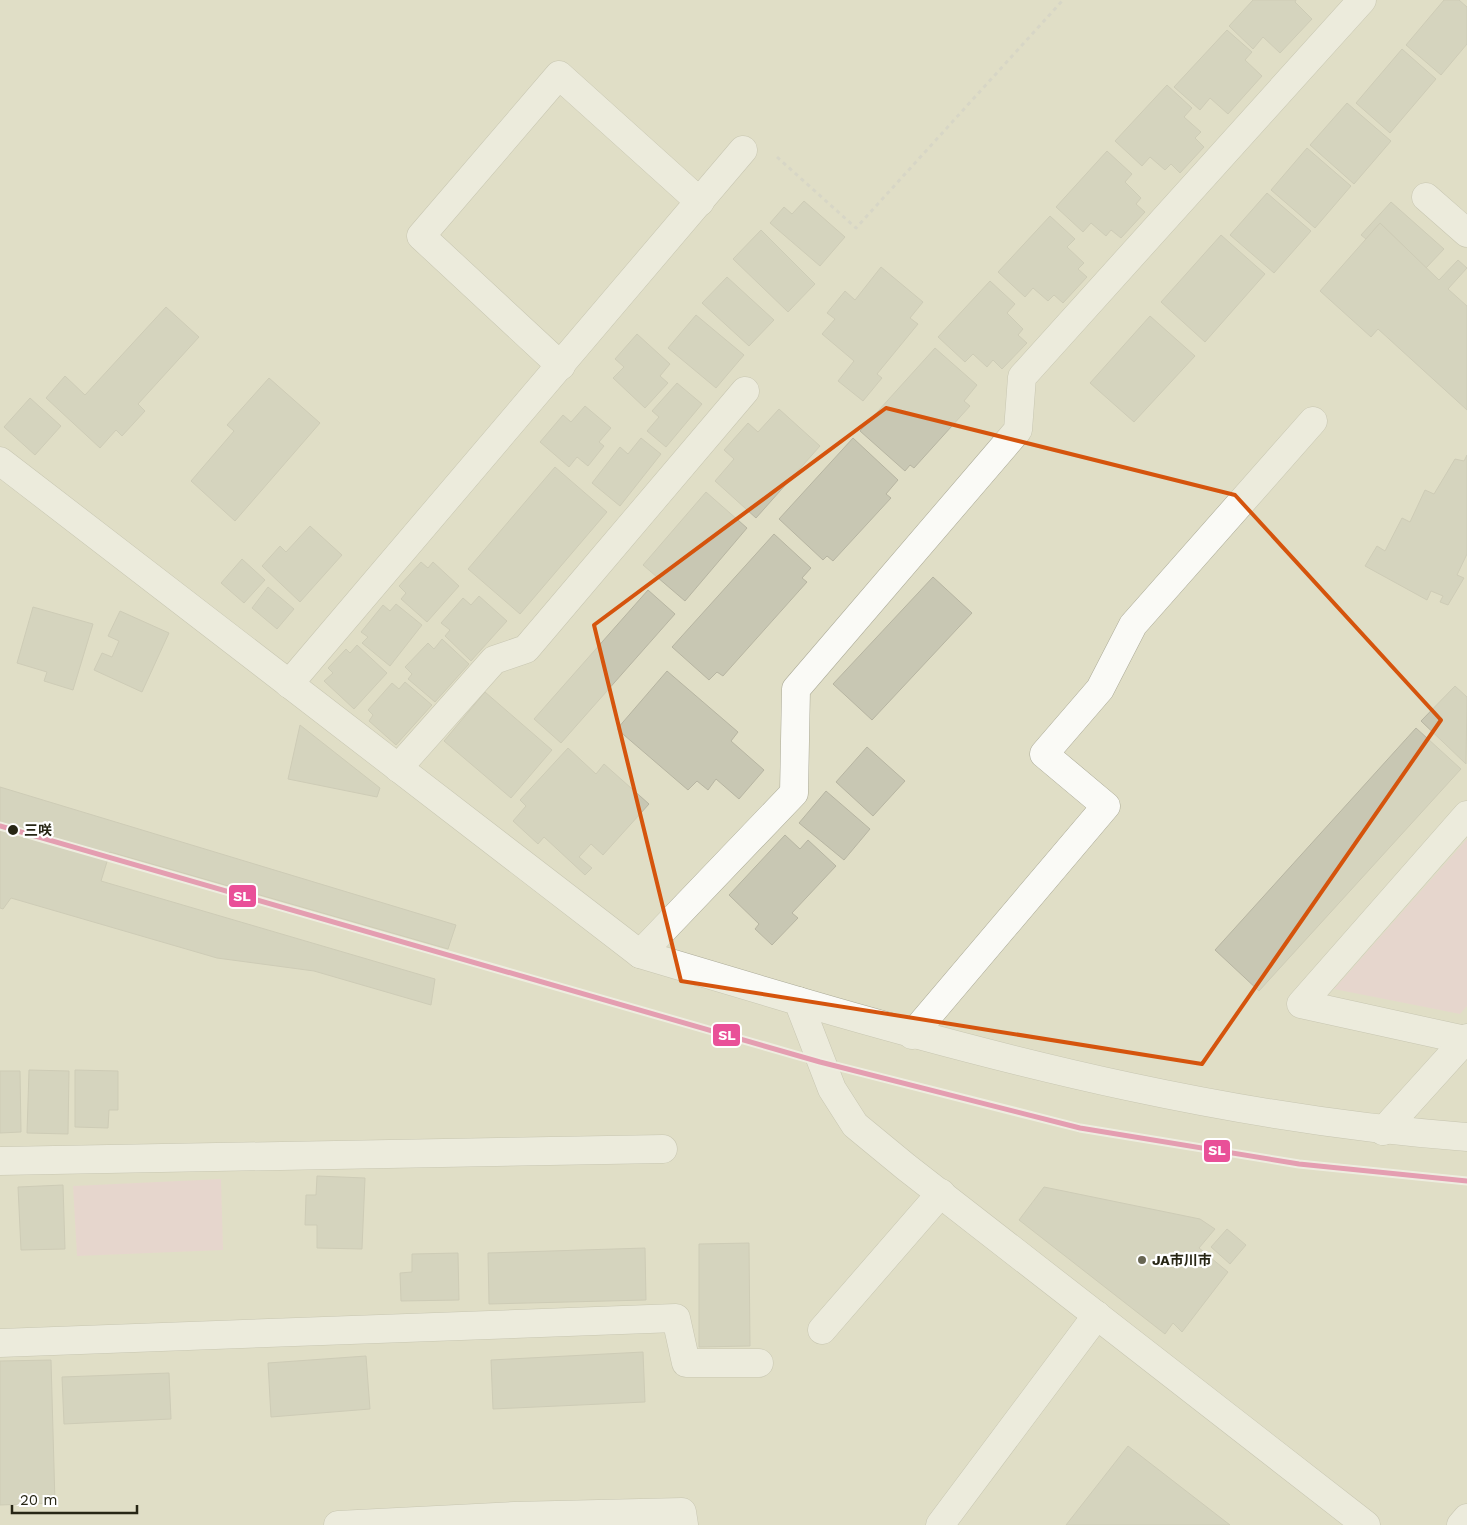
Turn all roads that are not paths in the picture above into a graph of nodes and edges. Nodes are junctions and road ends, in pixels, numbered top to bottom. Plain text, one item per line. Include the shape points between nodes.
1 (1362, 0) edge
2 (743, 150) road end
3 (1426, 197) dead end
4 (700, 202) junction
5 (1467, 233) edge
6 (561, 366) junction
7 (745, 391) dead end
8 (1313, 421) dead end
9 (0, 461) edge
10 (289, 684) junction
11 (398, 768) junction
12 (1467, 815) edge
13 (640, 954) junction
14 (798, 1001) junction
15 (912, 1035) junction
16 (1466, 1039) edge
17 (1383, 1131) junction
18 (1467, 1137) edge
19 (663, 1149) dead end
20 (0, 1161) edge
21 (940, 1193) junction
22 (1097, 1315) junction
23 (822, 1330) dead end
24 (0, 1343) edge
25 (759, 1363) dead end
26 (1467, 1518) edge
27 (515, 1521) edge
28 (338, 1525) edge
29 (684, 1525) edge
30 (940, 1525) edge
31 (1366, 1525) edge
32 (1462, 1525) edge

1 - 13 street via 1022,377 1018,430 796,689 794,793
2 - 4 street
3 - 5 street
4 - 6 street
4 - 6 street via 559,75 421,236
6 - 10 street
7 - 11 street via 526,649 494,660
8 - 15 street via 1133,625 1100,689 1044,754 1106,806
9 - 10 street
10 - 11 street
11 - 13 street
12 - 16 street via 1301,1004
13 - 14 street
14 - 15 street
14 - 21 street via 832,1089 855,1124
15 - 17 street via 1102,1082
16 - 17 street
17 - 18 street
19 - 20 street
21 - 22 street
21 - 23 street
22 - 30 street
22 - 31 street
24 - 25 street via 676,1318 686,1363
26 - 32 street
27 - 28 street
27 - 29 street via 682,1512

